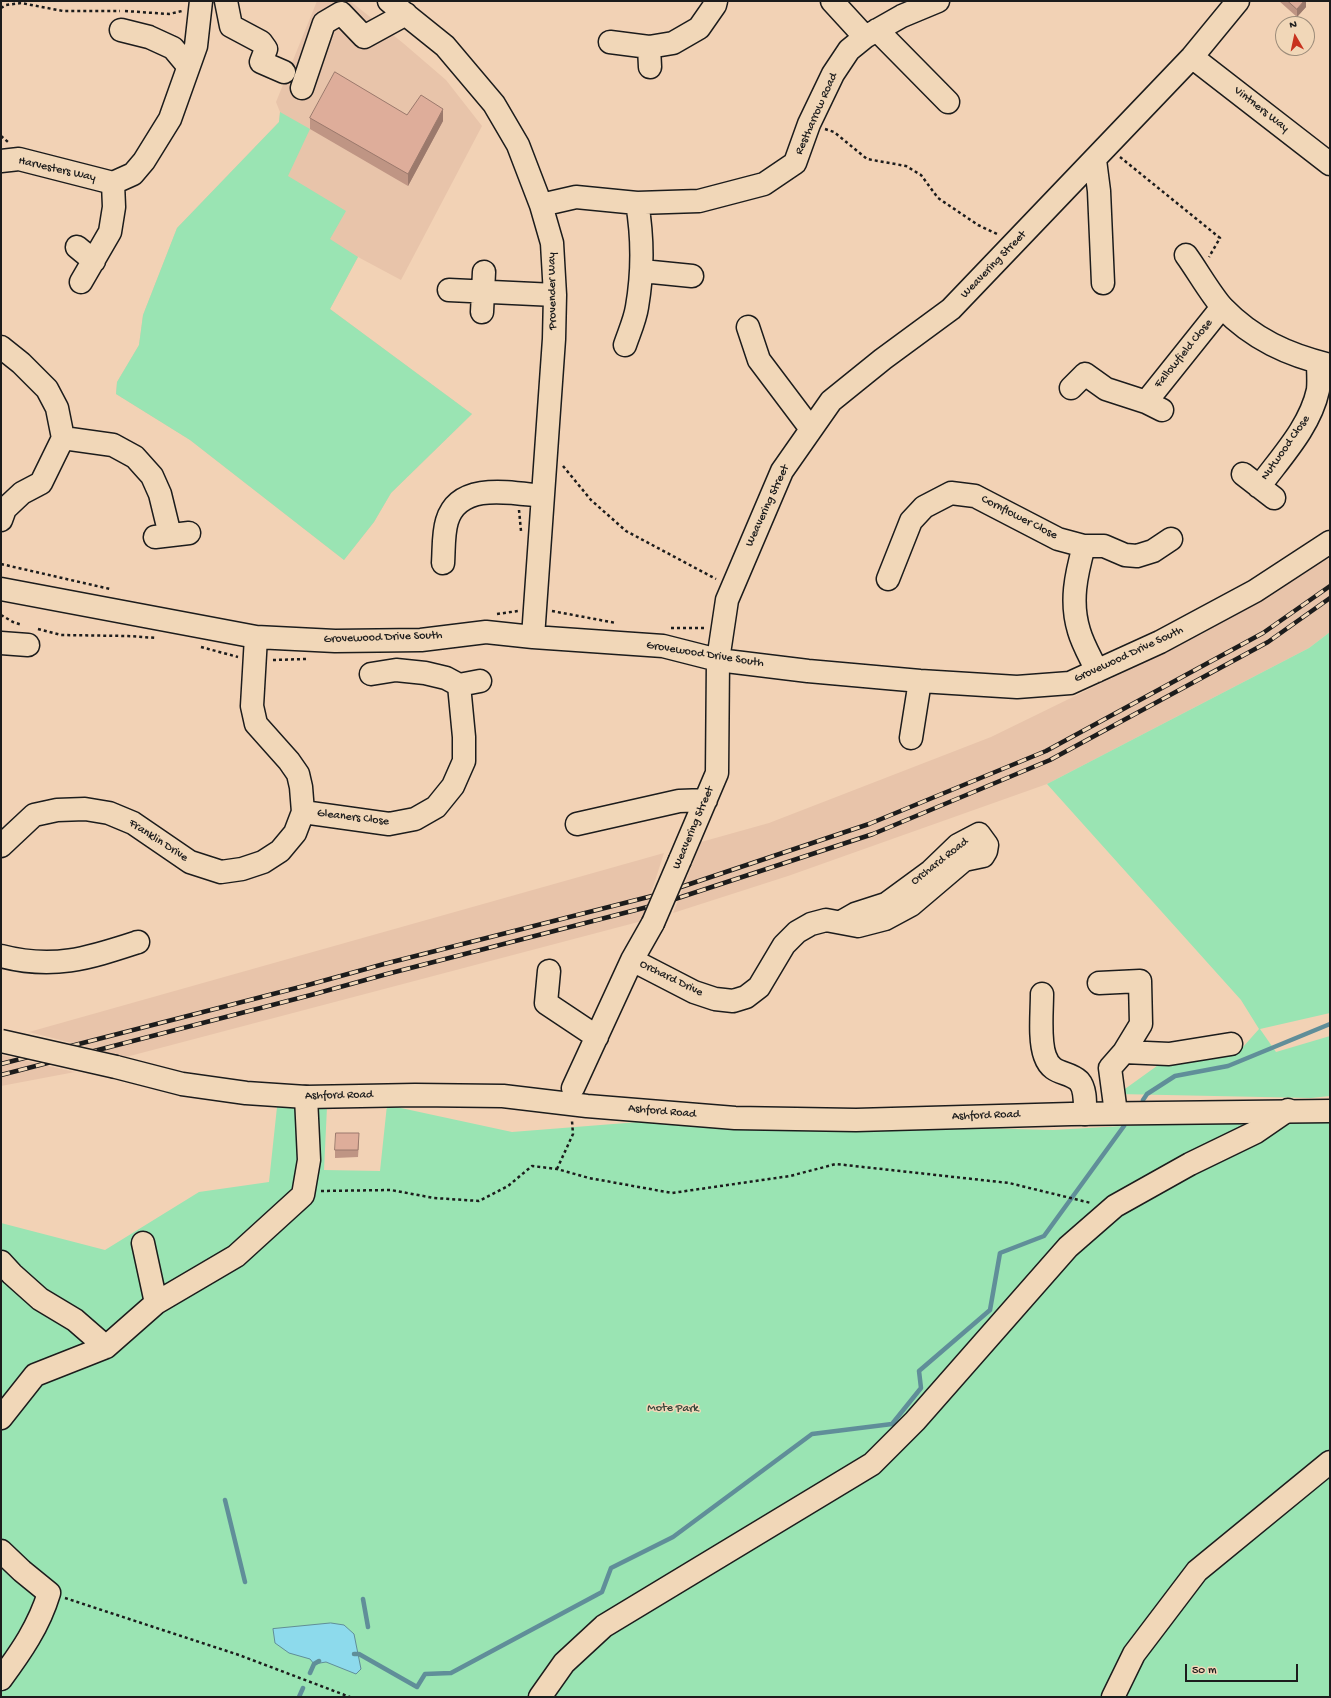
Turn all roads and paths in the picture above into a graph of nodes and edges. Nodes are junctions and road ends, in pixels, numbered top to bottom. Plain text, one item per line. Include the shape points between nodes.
1 (226, 1) edge
2 (716, 1) edge
3 (832, 1) edge
4 (938, 1) edge
5 (1238, 1) edge
6 (6, 3) edge
7 (200, 4) edge
8 (398, 7) edge
9 (1, 8) edge
10 (121, 30) dead end
11 (871, 33) junction
12 (610, 42) dead end
13 (1192, 57) junction
14 (181, 70) junction
15 (284, 72) dead end
16 (302, 88) dead end
17 (948, 102) dead end
18 (809, 124) junction
19 (1101, 153) junction
20 (1, 161) edge
21 (1330, 164) edge
22 (113, 183) junction
23 (637, 204) junction
24 (541, 205) junction
25 (1016, 242) junction
26 (77, 247) dead end
27 (1197, 260) joint
28 (94, 261) junction
29 (642, 271) junction
30 (692, 276) dead end
31 (81, 282) dead end
32 (1103, 283) dead end
33 (449, 290) dead end
34 (555, 295) junction
35 (1222, 307) junction
36 (748, 327) dead end
37 (625, 345) dead end
38 (1, 347) edge
39 (1324, 363) edge
40 (1071, 388) dead end
41 (811, 429) junction
42 (63, 438) junction
43 (544, 459) junction
44 (1259, 486) dead end
45 (542, 496) junction
46 (1, 520) edge
47 (171, 535) dead end
48 (1171, 539) dead end
49 (1330, 542) edge
50 (1094, 546) junction
51 (443, 563) dead end
52 (898, 572) dead end
53 (1, 589) edge
54 (732, 589) junction
55 (535, 608) junction
56 (1, 615) edge
57 (622, 624) dead end
58 (665, 628) dead end
59 (723, 629) junction
60 (29, 633) junction
61 (256, 637) junction
62 (533, 637) junction
63 (158, 638) dead end
64 (1, 643) edge
65 (194, 645) dead end
66 (254, 659) junction
67 (718, 660) junction
68 (1097, 671) junction
69 (371, 674) dead end
70 (920, 681) junction
71 (912, 738) dead end
72 (706, 800) junction
73 (303, 812) junction
74 (577, 824) dead end
75 (1, 846) edge
76 (841, 922) junction
77 (138, 942) dead end
78 (5, 957) edge
79 (632, 960) junction
80 (549, 971) dead end
81 (1099, 983) dead end
82 (1042, 994) dead end
83 (597, 1037) junction
84 (1, 1041) edge
85 (1231, 1044) dead end
86 (1124, 1052) junction
87 (573, 1088) dead end
88 (306, 1097) junction
89 (587, 1106) junction
90 (1288, 1110) junction
91 (1330, 1111) edge
92 (1116, 1113) junction
93 (1085, 1114) junction
94 (556, 1169) junction
95 (303, 1195) junction
96 (1081, 1201) dead end
97 (143, 1243) dead end
98 (1, 1262) edge
99 (156, 1303) junction
100 (106, 1346) junction
101 (1, 1418) edge
102 (1330, 1462) edge
103 (1, 1551) edge
104 (49, 1593) junction
105 (1, 1679) edge
106 (350, 1697) edge
107 (540, 1697) edge
108 (1114, 1697) edge

1 - 15 street via 231,26 261,42 266,49 261,62
2 - 12 street via 699,28 649,57
3 - 11 street
4 - 11 street, Restharrow Road
5 - 13 street, Weavering Street
6 - 7 path via 21,3 63,11 99,10 168,14
6 - 9 path
7 - 14 street, Harvesters Way via 196,46
8 - 16 street via 364,37 341,13 324,23
8 - 24 street, Provender Way via 445,46 494,104 518,145
10 - 14 street via 149,37 173,48
11 - 17 street
11 - 18 street, Restharrow Road via 849,50 833,74
13 - 19 street, Weavering Street
13 - 21 street, Vintners Way
14 - 22 street, Harvesters Way via 170,119 133,174
18 - 23 street, Restharrow Road via 795,163 764,184 699,201
18 - 25 path via 834,132 867,159 906,166 920,175 938,198 978,225
19 - 25 street, Weavering Street
19 - 27 path via 1220,238
19 - 32 street via 1099,191
20 - 22 street, Harvesters Way via 19,159
22 - 28 street, Harvesters Way via 114,207 110,232
23 - 24 street, Restharrow Road via 576,197
23 - 29 street via 642,229
24 - 34 street, Provender Way via 552,243
25 - 41 street, Weavering Street via 951,309 831,401
26 - 28 street
27 - 35 street
28 - 31 street, Harvesters Way
29 - 30 street
29 - 37 street via 637,308
33 - 34 street
34 - 43 street, Provender Way
35 - 39 street via 1249,332 1274,347
35 - 40 street, Fallowfield Close via 1154,406 1106,389 1085,374
36 - 41 street via 759,360
38 - 42 street via 47,389 57,408
39 - 44 street, Nutwood Close via 1311,413
41 - 54 street, Weavering Street via 782,471
42 - 46 street via 41,483 22,493 5,509
42 - 47 street via 113,445 136,457 152,476 160,494
43 - 45 street, Provender Way
43 - 54 path via 564,467 591,500 626,531
45 - 51 street via 505,492 478,493 465,498 455,506 436,540
45 - 55 street, Provender Way
48 - 50 street, Cornflower Close via 1153,551 1137,556
49 - 68 street, Grovewood Drive South via 1255,591 1160,642
50 - 52 street, Cornflower Close via 1058,539 975,496 951,493 924,507 911,521
50 - 68 street via 1077,572 1073,602 1079,632
53 - 61 street, Grovewood Drive South
54 - 59 street, Weavering Street via 727,600
55 - 57 path
55 - 62 street, Provender Way
56 - 60 path
58 - 59 path
59 - 67 street, Weavering Street
60 - 63 path
60 - 64 street
61 - 62 street, Grovewood Drive South via 335,641 421,640 486,632
61 - 66 street, Franklin Drive
62 - 67 street, Grovewood Drive South via 663,646
65 - 66 path via 231,656
66 - 73 street, Franklin Drive via 252,706 256,724 298,774
67 - 70 street, Grovewood Drive South
67 - 72 street, Weavering Street via 717,773
68 - 70 street, Grovewood Drive South via 1070,683 1017,687
69 - 73 street, Gleaners Close via 396,670 461,681 464,761 454,786 436,807 414,819 389,824
70 - 71 street
72 - 74 street via 679,801
72 - 79 street, Weavering Street, bridge via 653,923
73 - 75 street, Franklin Drive via 295,833 280,851 263,862 221,872 190,862 132,823 109,813 85,809 31,808
76 - 76 street, Orchard Road via 855,914 886,904 930,871 958,845 978,834 987,845 983,856 964,860 911,906 885,919 858,926
76 - 79 street, Orchard Drive via 826,920 811,924 797,932 784,945 759,987 746,997 733,1001 715,999 694,992
77 - 78 street via 87,958 54,963 36,963
79 - 83 street, Weavering Street
80 - 83 street via 546,1003
81 - 86 street via 1140,981 1140,1024
82 - 93 street via 1042,1036 1045,1056 1051,1067 1079,1081 1085,1098
83 - 87 street, Weavering Street
84 - 88 street, Ashford Road, bridge via 182,1084 246,1093
85 - 86 street via 1169,1054
86 - 92 street via 1110,1068
88 - 89 street, Ashford Road via 415,1094 504,1096
88 - 95 street via 308,1160
89 - 93 street, Ashford Road via 735,1118 840,1120
89 - 94 path via 586,1119 571,1118 573,1134
90 - 91 street, Ashford Road
90 - 92 street, Ashford Road
90 - 107 street via 1256,1132 1190,1164 1115,1206 1068,1247 915,1422 872,1464 604,1626 564,1664
92 - 93 street, Ashford Road
94 - 95 path via 532,1166 508,1186 479,1201 434,1198 391,1190 326,1190
94 - 96 path via 589,1178 672,1193 790,1176 836,1164 1009,1183
95 - 99 street via 236,1256
97 - 99 street
98 - 100 street via 40,1299 75,1320
99 - 100 street
100 - 101 street via 35,1375
102 - 108 street via 1198,1571 1134,1654
103 - 104 street
104 - 105 street via 35,1630
104 - 106 path via 239,1655

